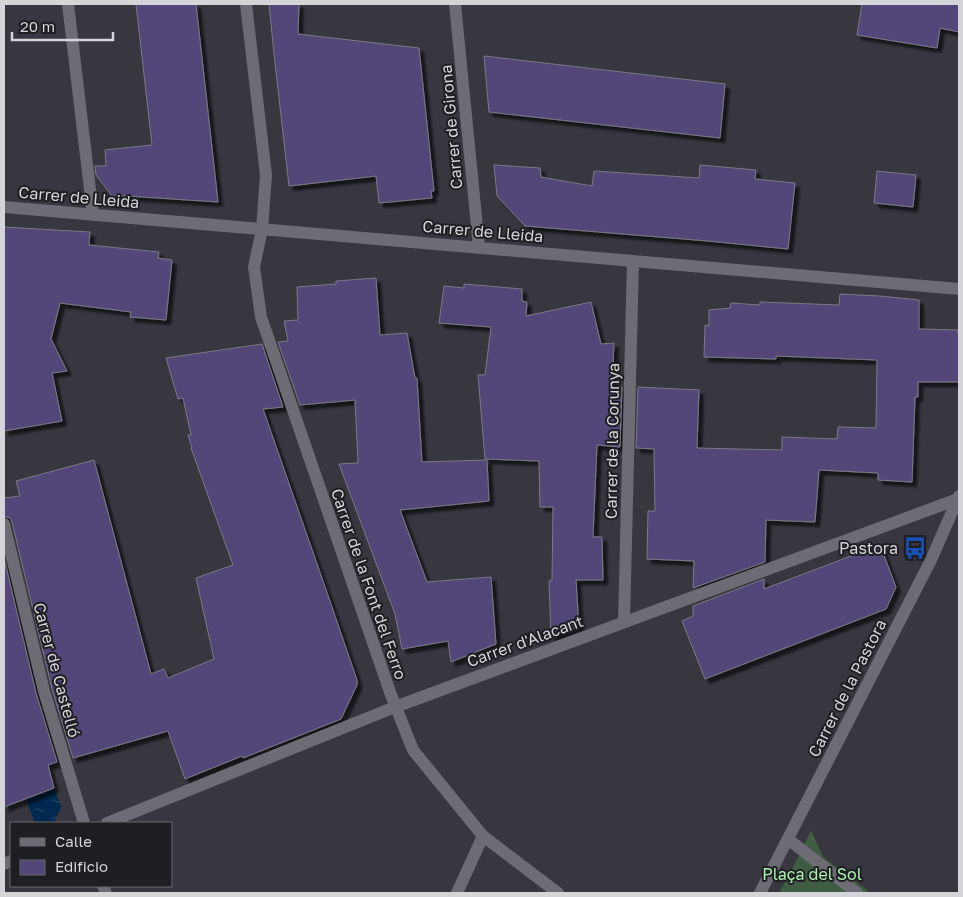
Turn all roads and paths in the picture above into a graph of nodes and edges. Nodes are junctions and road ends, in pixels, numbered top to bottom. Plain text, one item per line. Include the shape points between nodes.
1 (68, 4) edge
2 (246, 4) edge
3 (455, 4) edge
4 (4, 207) edge
5 (93, 215) junction
6 (262, 229) junction
7 (479, 247) junction
8 (633, 261) junction
9 (959, 288) edge
10 (958, 498) edge
11 (4, 524) edge
12 (624, 622) junction
13 (395, 707) junction
14 (84, 822) edge
15 (109, 822) edge
16 (483, 836) junction
17 (788, 839) junction
18 (457, 893) edge
19 (558, 893) edge
20 (760, 893) edge
21 (858, 893) edge

1 - 5 street
2 - 6 street, Carrer de la Font del Ferro via 266,174
3 - 7 street, Carrer de Girona
4 - 5 street, Carrer de Lleida
5 - 6 street, Carrer de Lleida
6 - 7 street, Carrer de Lleida
6 - 13 street, Carrer de la Font del Ferro via 254,267 261,317
7 - 8 street, Carrer de Lleida
8 - 9 street, Carrer de Lleida
8 - 12 street, Carrer de la Corunya
10 - 12 street, Carrer d'Alacant
10 - 17 street, Carrer de la Pastora via 932,560
11 - 14 street, Carrer de Castelló via 44,691
12 - 13 street, Carrer d'Alacant
13 - 15 street, Carrer d'Alacant
13 - 16 street, Carrer de la Font del Ferro via 413,750
16 - 18 street
16 - 19 street, Carrer de la Font del Ferro
17 - 20 street, Carrer de la Pastora
17 - 21 street

